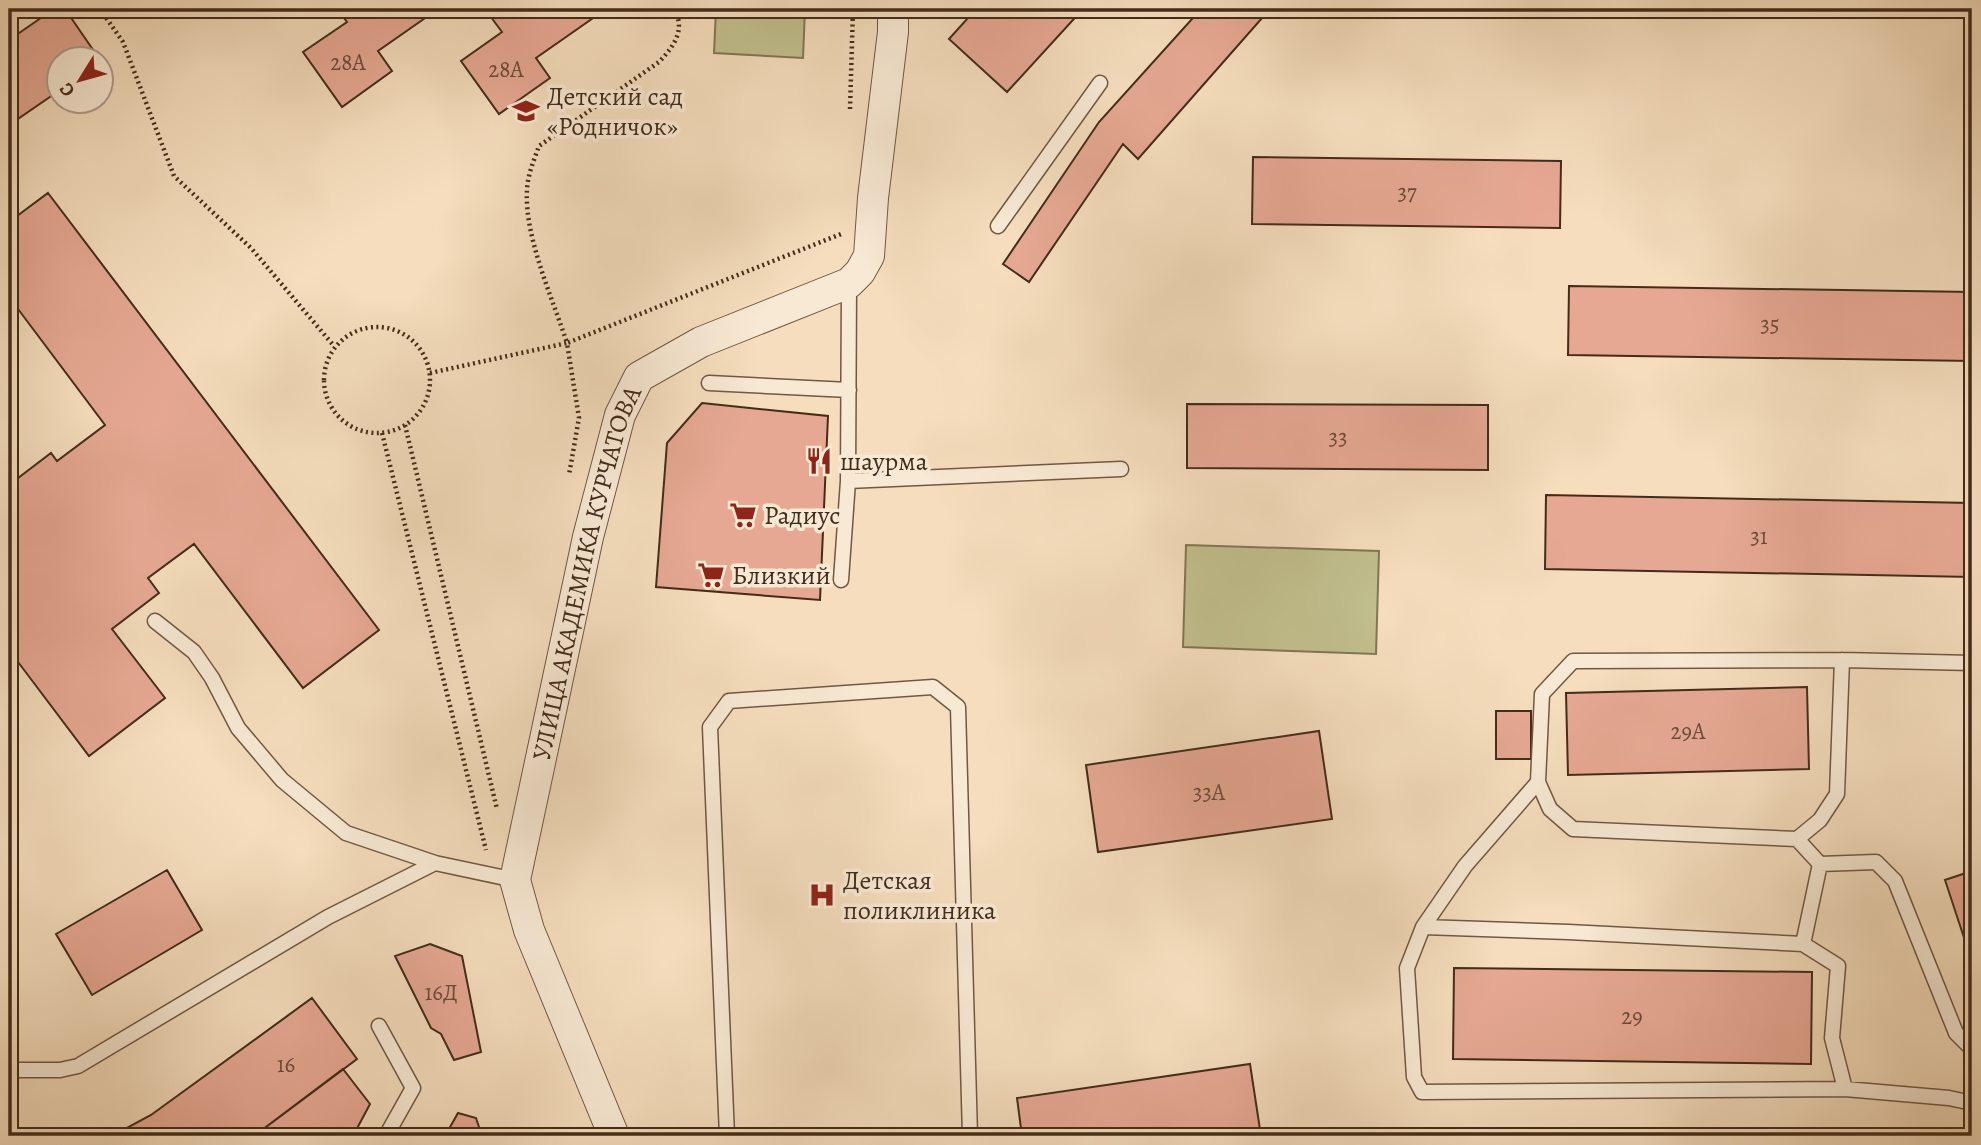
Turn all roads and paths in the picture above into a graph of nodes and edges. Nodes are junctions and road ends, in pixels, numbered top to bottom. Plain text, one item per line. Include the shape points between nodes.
1 (100, 9) edge
2 (674, 9) edge
3 (853, 9) edge
4 (893, 9) edge
5 (1100, 83) dead end
6 (849, 120) dead end
7 (998, 226) dead end
8 (846, 232) dead end
9 (849, 283) junction
10 (567, 343) junction
11 (334, 346) junction
12 (430, 373) junction
13 (709, 383) dead end
14 (849, 390) junction
15 (405, 425) junction
16 (382, 433) junction
17 (1121, 469) dead end
18 (848, 481) junction
19 (841, 580) dead end
20 (155, 621) dead end
21 (1842, 660) junction
22 (1972, 663) edge
23 (1538, 782) junction
24 (499, 818) dead end
25 (1797, 839) junction
26 (435, 863) junction
27 (1820, 864) junction
28 (504, 878) junction
29 (1423, 928) junction
30 (1802, 944) junction
31 (379, 1026) dead end
32 (1972, 1049) edge
33 (9, 1070) edge
34 (1845, 1089) junction
35 (1972, 1103) edge
36 (386, 1136) edge
37 (614, 1136) edge
38 (727, 1136) edge
39 (970, 1136) edge

1 - 11 path via 122,43 174,176 251,248
2 - 10 path via 680,19 671,49 539,146 531,166 527,189 533,240
3 - 6 path
4 - 9 street via 869,256
5 - 7 lane
8 - 10 path
9 - 14 lane
9 - 28 street, УЛИЦА АКАДЕМИКА КУРЧАТОВА via 701,342 639,377 620,415
10 - 12 path
11 - 12 path via 370,326 398,330 420,347
11 - 16 path via 323,372 323,386 334,412 356,429
12 - 15 path via 426,401
13 - 14 lane
14 - 18 lane
15 - 16 path
15 - 24 path
16 - 28 path
17 - 18 lane
18 - 19 lane
20 - 26 lane via 194,652 239,728 282,780 346,833
21 - 22 lane
21 - 23 lane via 1573,661 1542,694
21 - 25 lane via 1837,794 1820,820
23 - 25 lane via 1550,809 1573,829
23 - 29 lane via 1465,866
25 - 27 lane
26 - 28 lane
26 - 33 lane via 328,917 78,1066
27 - 30 lane
27 - 32 lane via 1876,862 1895,881 1956,1034
28 - 37 street, УЛИЦА АКАДЕМИКА КУРЧАТОВА
29 - 30 lane
29 - 34 lane via 1407,968 1414,1077 1422,1092
30 - 34 lane via 1838,967 1832,1038
31 - 36 lane via 413,1088
34 - 35 lane
38 - 39 lane via 710,727 729,701 933,687 958,707

